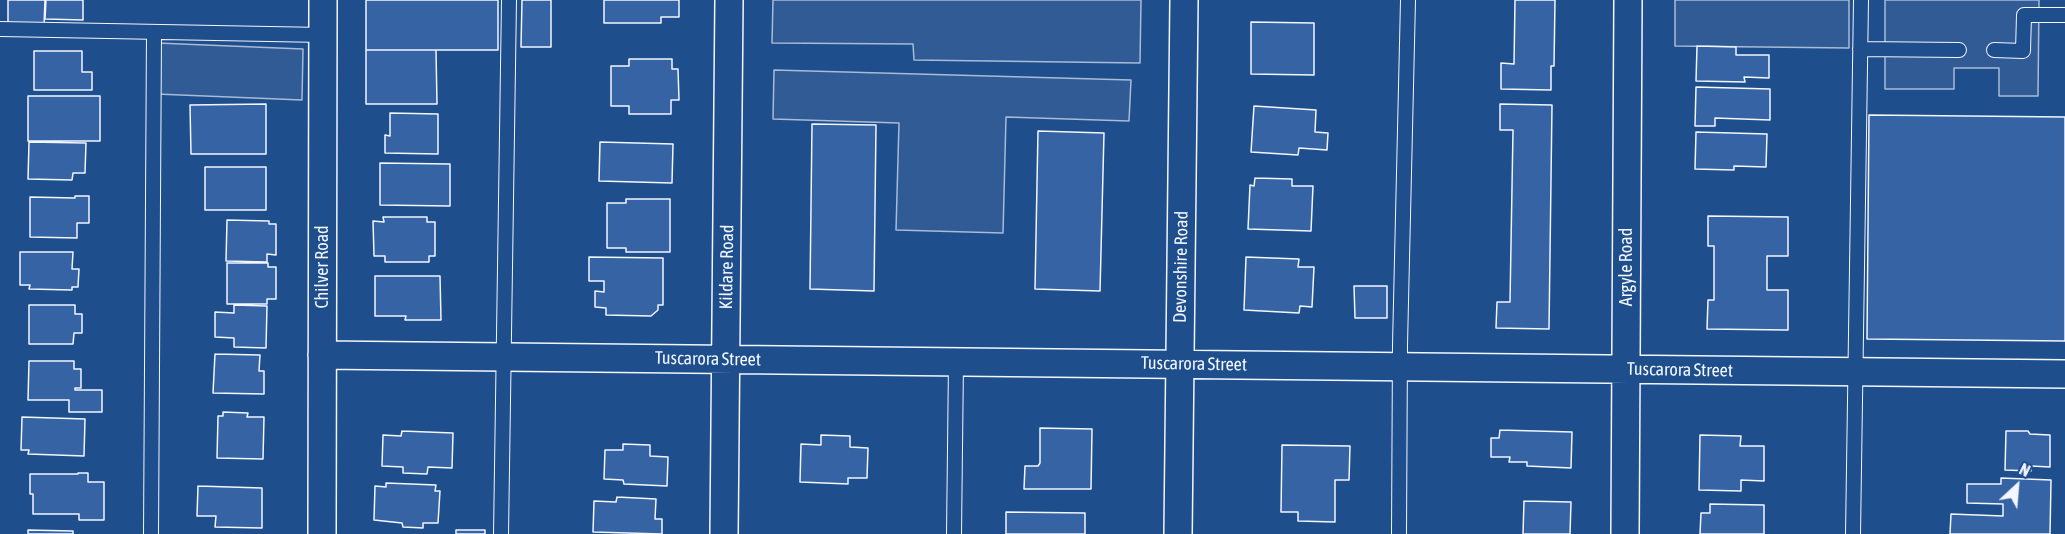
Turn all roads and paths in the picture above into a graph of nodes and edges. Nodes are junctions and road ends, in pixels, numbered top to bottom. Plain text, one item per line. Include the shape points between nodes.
1 (323, 0) edge
2 (509, 0) edge
3 (729, 0) edge
4 (1184, 0) edge
5 (1408, 0) edge
6 (1628, 0) edge
7 (1861, 0) edge
8 (2065, 15) edge
9 (0, 29) edge
10 (154, 32) junction
11 (323, 35) junction
12 (1860, 49) junction
13 (1959, 50) dead end
14 (1994, 50) dead end
15 (322, 355) junction
16 (504, 357) junction
17 (726, 359) junction
18 (956, 362) junction
19 (1180, 364) junction
20 (1400, 366) junction
21 (1626, 369) junction
22 (1855, 372) junction
23 (2065, 374) edge
24 (151, 534) edge
25 (322, 534) edge
26 (501, 534) edge
27 (724, 534) edge
28 (954, 534) edge
29 (1178, 534) edge
30 (1399, 534) edge
31 (1625, 534) edge
32 (1853, 534) edge

1 - 11 street, Chilver Road
2 - 16 lane
3 - 17 street, Kildare Road
4 - 19 street, Devonshire Road
5 - 20 lane
6 - 21 street, Argyle Road
7 - 12 lane
8 - 14 lane via 2024,15 2023,51
9 - 10 lane
10 - 11 lane
10 - 24 lane
11 - 15 street, Chilver Road
12 - 13 lane
12 - 22 lane
15 - 16 street, Tuscarora Street
15 - 25 street, Chilver Road
16 - 17 street, Tuscarora Street
16 - 26 lane
17 - 18 street, Tuscarora Street
17 - 27 street, Kildare Road
18 - 19 street, Tuscarora Street
18 - 28 lane
19 - 20 street, Tuscarora Street
19 - 29 street, Devonshire Road
20 - 21 street, Tuscarora Street
20 - 30 lane
21 - 22 street, Tuscarora Street
21 - 31 street, Argyle Road
22 - 23 street, Tuscarora Street
22 - 32 lane

